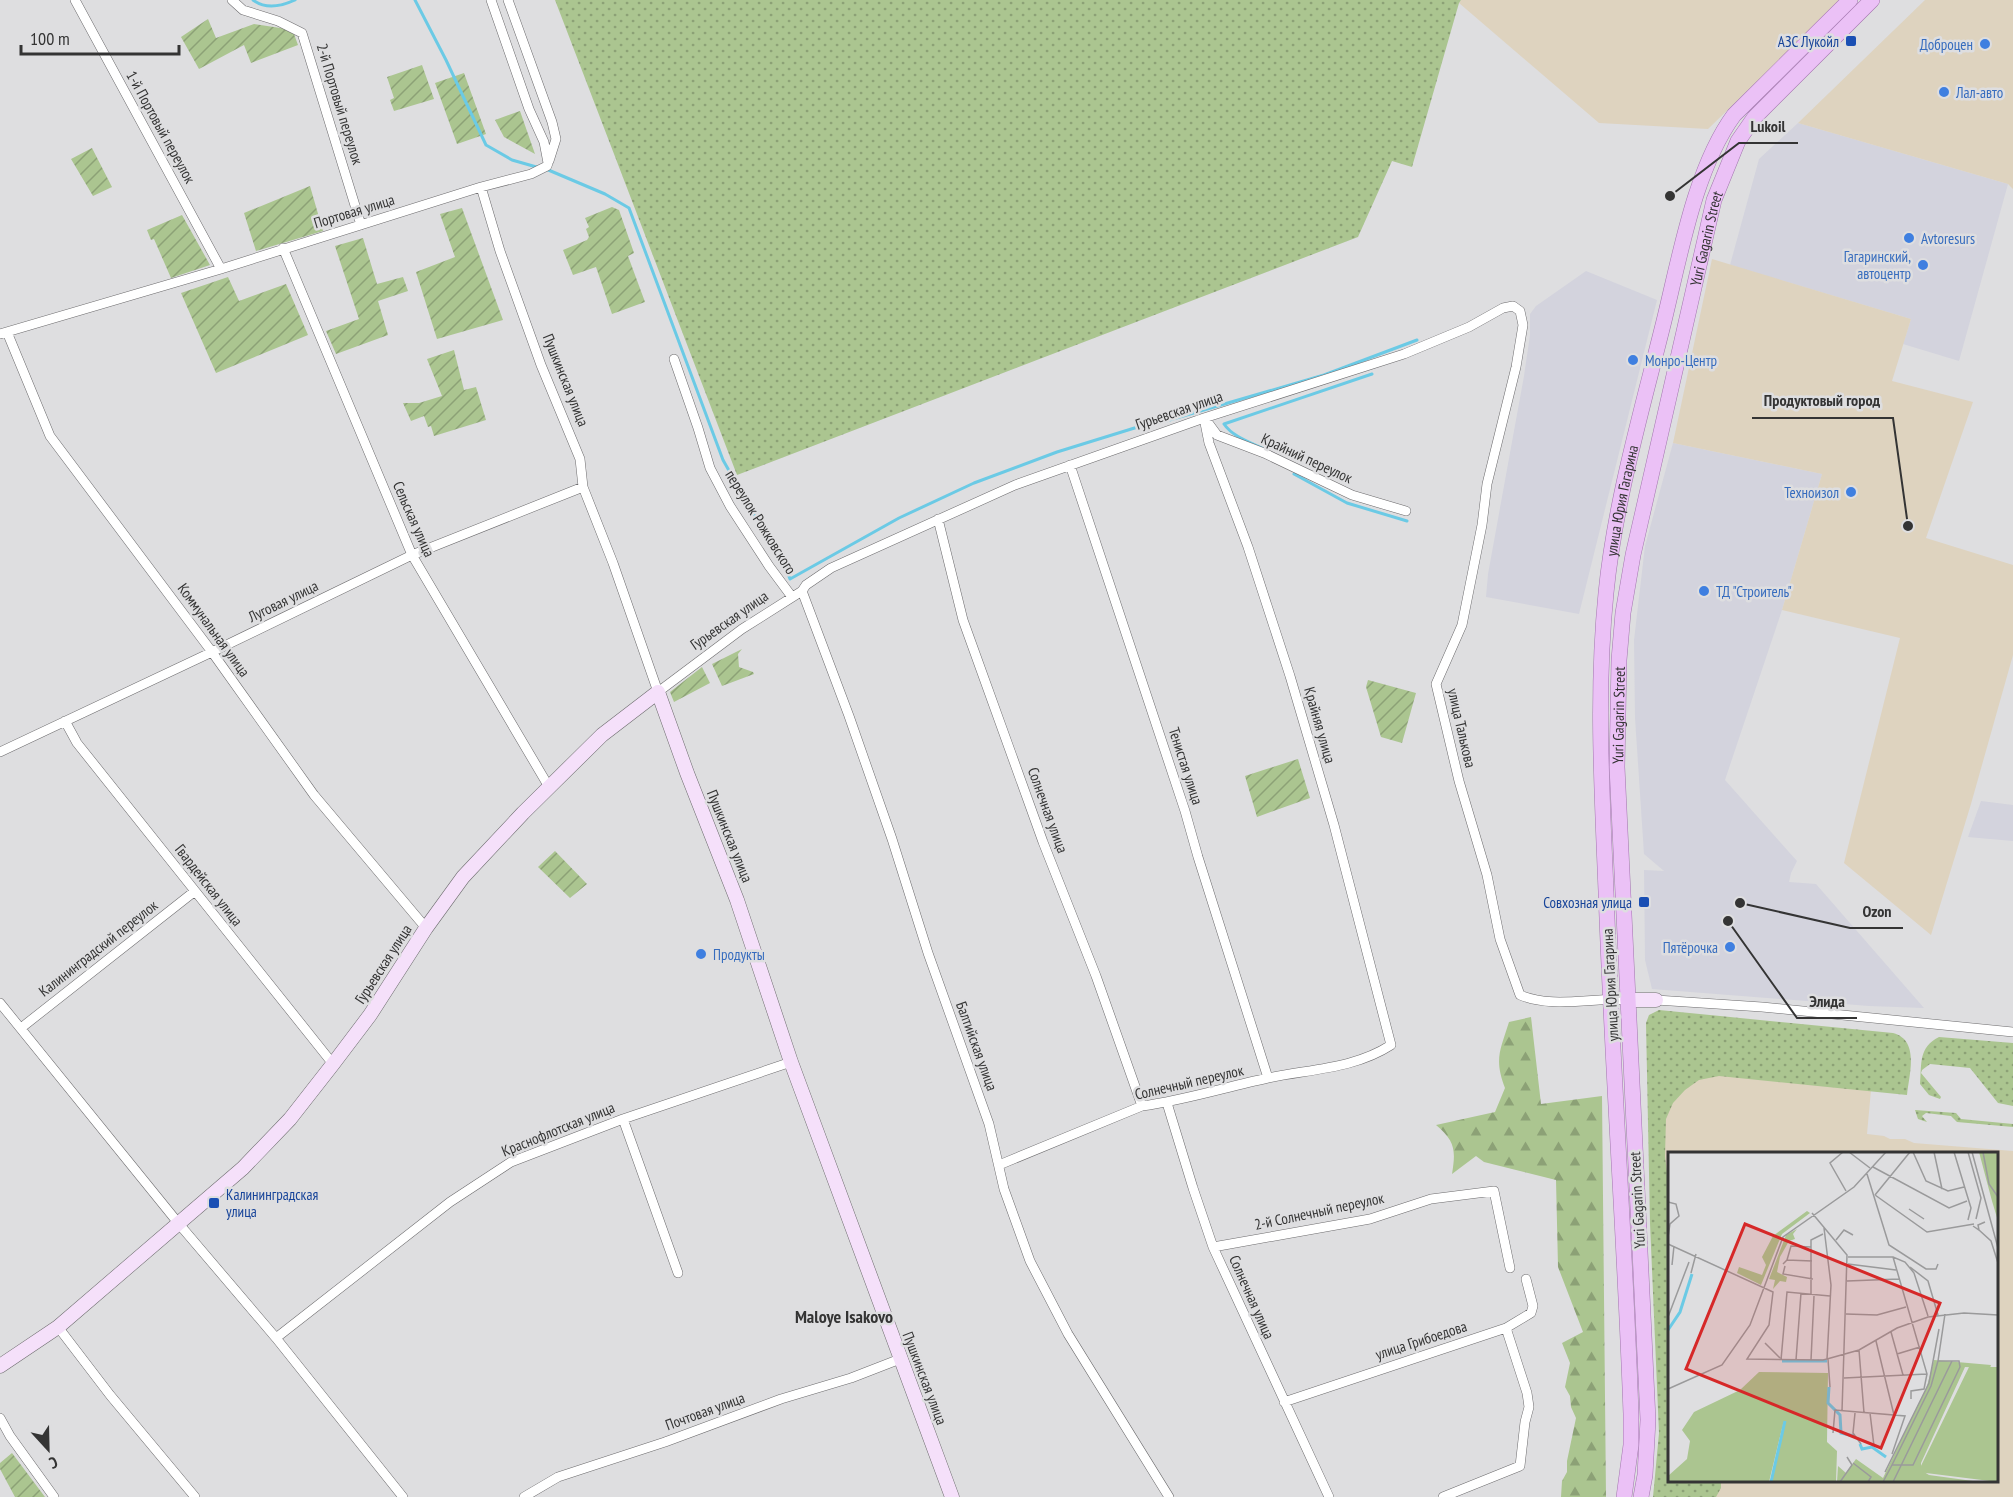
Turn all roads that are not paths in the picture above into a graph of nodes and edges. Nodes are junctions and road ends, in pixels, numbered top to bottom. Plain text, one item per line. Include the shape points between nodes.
1 (75, 0) edge
2 (232, 0) edge
3 (491, 0) edge
4 (508, 0) edge
5 (1850, 0) edge
6 (1872, 0) edge
7 (547, 164) junction
8 (481, 187) junction
9 (362, 225) junction
10 (283, 248) junction
11 (221, 269) junction
12 (1503, 308) joint
13 (3, 333) edge
14 (674, 359) dead end
15 (1204, 418) junction
16 (1070, 465) junction
17 (583, 487) junction
18 (1406, 511) dead end
19 (938, 519) junction
20 (412, 555) junction
21 (804, 588) junction
22 (792, 597) junction
23 (212, 652) junction
24 (658, 692) junction
25 (65, 721) junction
26 (0, 752) edge
27 (549, 787) junction
28 (195, 891) junction
29 (426, 928) junction
30 (1610, 999) junction
31 (1627, 1000) junction
32 (1656, 1000) joint
33 (0, 1003) edge
34 (21, 1028) junction
35 (2013, 1032) edge
36 (1391, 1045) joint
37 (791, 1062) junction
38 (333, 1064) junction
39 (1268, 1078) junction
40 (1167, 1103) junction
41 (1142, 1106) junction
42 (623, 1119) junction
43 (999, 1166) junction
44 (179, 1224) junction
45 (1213, 1247) junction
46 (1510, 1268) dead end
47 (678, 1273) dead end
48 (1526, 1278) dead end
49 (58, 1327) junction
50 (1506, 1328) junction
51 (276, 1338) junction
52 (900, 1359) junction
53 (0, 1366) edge
54 (1284, 1402) junction
55 (0, 1418) edge
56 (54, 1497) edge
57 (195, 1497) edge
58 (403, 1497) edge
59 (524, 1497) edge
60 (952, 1497) edge
61 (1169, 1497) edge
62 (1329, 1497) edge
63 (1443, 1497) edge
64 (1624, 1497) edge
65 (1641, 1497) edge

1 - 11 street, 1-й Портовый переулок
2 - 9 street, 2-й Портовый переулок via 243,10 302,33
3 - 7 street via 544,142
4 - 7 street via 552,122 556,139
5 - 30 main road, улица Юрия Гагарина via 1734,115 1716,145 1695,198 1627,472 1610,557 1601,662
6 - 31 main road, Yuri Gagarin Street via 1754,118 1738,141 1714,200 1623,613 1617,767
7 - 8 street, Портовая улица via 531,174
8 - 9 street, Портовая улица
8 - 17 street, Пушкинская улица via 541,364 580,459
9 - 10 street, Портовая улица
10 - 11 street, Портовая улица
10 - 20 street, Сельская улица
11 - 13 street, Портовая улица
12 - 15 street, Гурьевская улица via 1404,354
12 - 30 street, улица Талькова via 1513,306 1520,311 1524,325 1487,484 1462,625 1436,684 1500,939 1520,995 1533,1000
13 - 23 street, Коммунальная улица via 50,436
14 - 22 street, переулок Рожковского via 710,468 730,506
15 - 16 street, Гурьевская улица
15 - 18 street, Крайний переулок via 1217,435 1352,495
15 - 36 street, Крайняя улица via 1209,443 1294,687
16 - 19 street, Гурьевская улица
16 - 39 street, Тенистая улица
17 - 20 street, Луговая улица
17 - 24 street, Пушкинская улица
19 - 21 street, Гурьевская улица via 831,568
19 - 41 street, Солнечная улица via 963,620
20 - 23 street, Луговая улица
20 - 27 street, Сельская улица
21 - 22 street, Гурьевская улица
21 - 43 street, Балтийская улица via 990,1124
22 - 24 street, Гурьевская улица
23 - 25 street, Луговая улица
23 - 29 street, Коммунальная улица via 314,795
24 - 27 street, Гурьевская улица via 602,735
24 - 37 street, Пушкинская улица via 737,900
25 - 26 street, Луговая улица
25 - 28 street, Гвардейская улица via 77,742
27 - 29 street, Гурьевская улица via 463,877
28 - 34 street, Калининградский переулок
28 - 38 street, Гвардейская улица
29 - 38 street, Гурьевская улица
30 - 31 street, улица Талькова
30 - 64 main road, улица Юрия Гагарина via 1631,1414
31 - 32 street
31 - 65 main road, Yuri Gagarin Street via 1648,1420
32 - 35 street
33 - 34 street
34 - 44 street
36 - 39 street, Солнечный переулок via 1373,1056 1332,1068
37 - 42 street, Краснофлотская улица
37 - 52 street, Пушкинская улица
38 - 44 street, Гурьевская улица via 290,1119 243,1168
39 - 40 street, Солнечный переулок
40 - 41 street, Солнечный переулок
40 - 45 street, Солнечная улица
41 - 43 street, Солнечный переулок
42 - 47 street
42 - 51 street, Краснофлотская улица via 511,1162 450,1202
43 - 61 street, Балтийская улица via 1030,1261 1068,1334
44 - 49 street, Гурьевская улица
44 - 51 street
45 - 46 street, 2-й Солнечный переулок via 1370,1219 1431,1199 1494,1191
45 - 54 street, Солнечная улица
48 - 50 street, улица Грибоедова via 1531,1313
49 - 53 street, Гурьевская улица
49 - 57 street
50 - 54 street, улица Грибоедова
50 - 63 street via 1529,1407 1520,1466
51 - 58 street
52 - 59 street, Почтовая улица via 558,1478
52 - 60 street, Пушкинская улица
54 - 62 street, Солнечная улица
55 - 56 street

